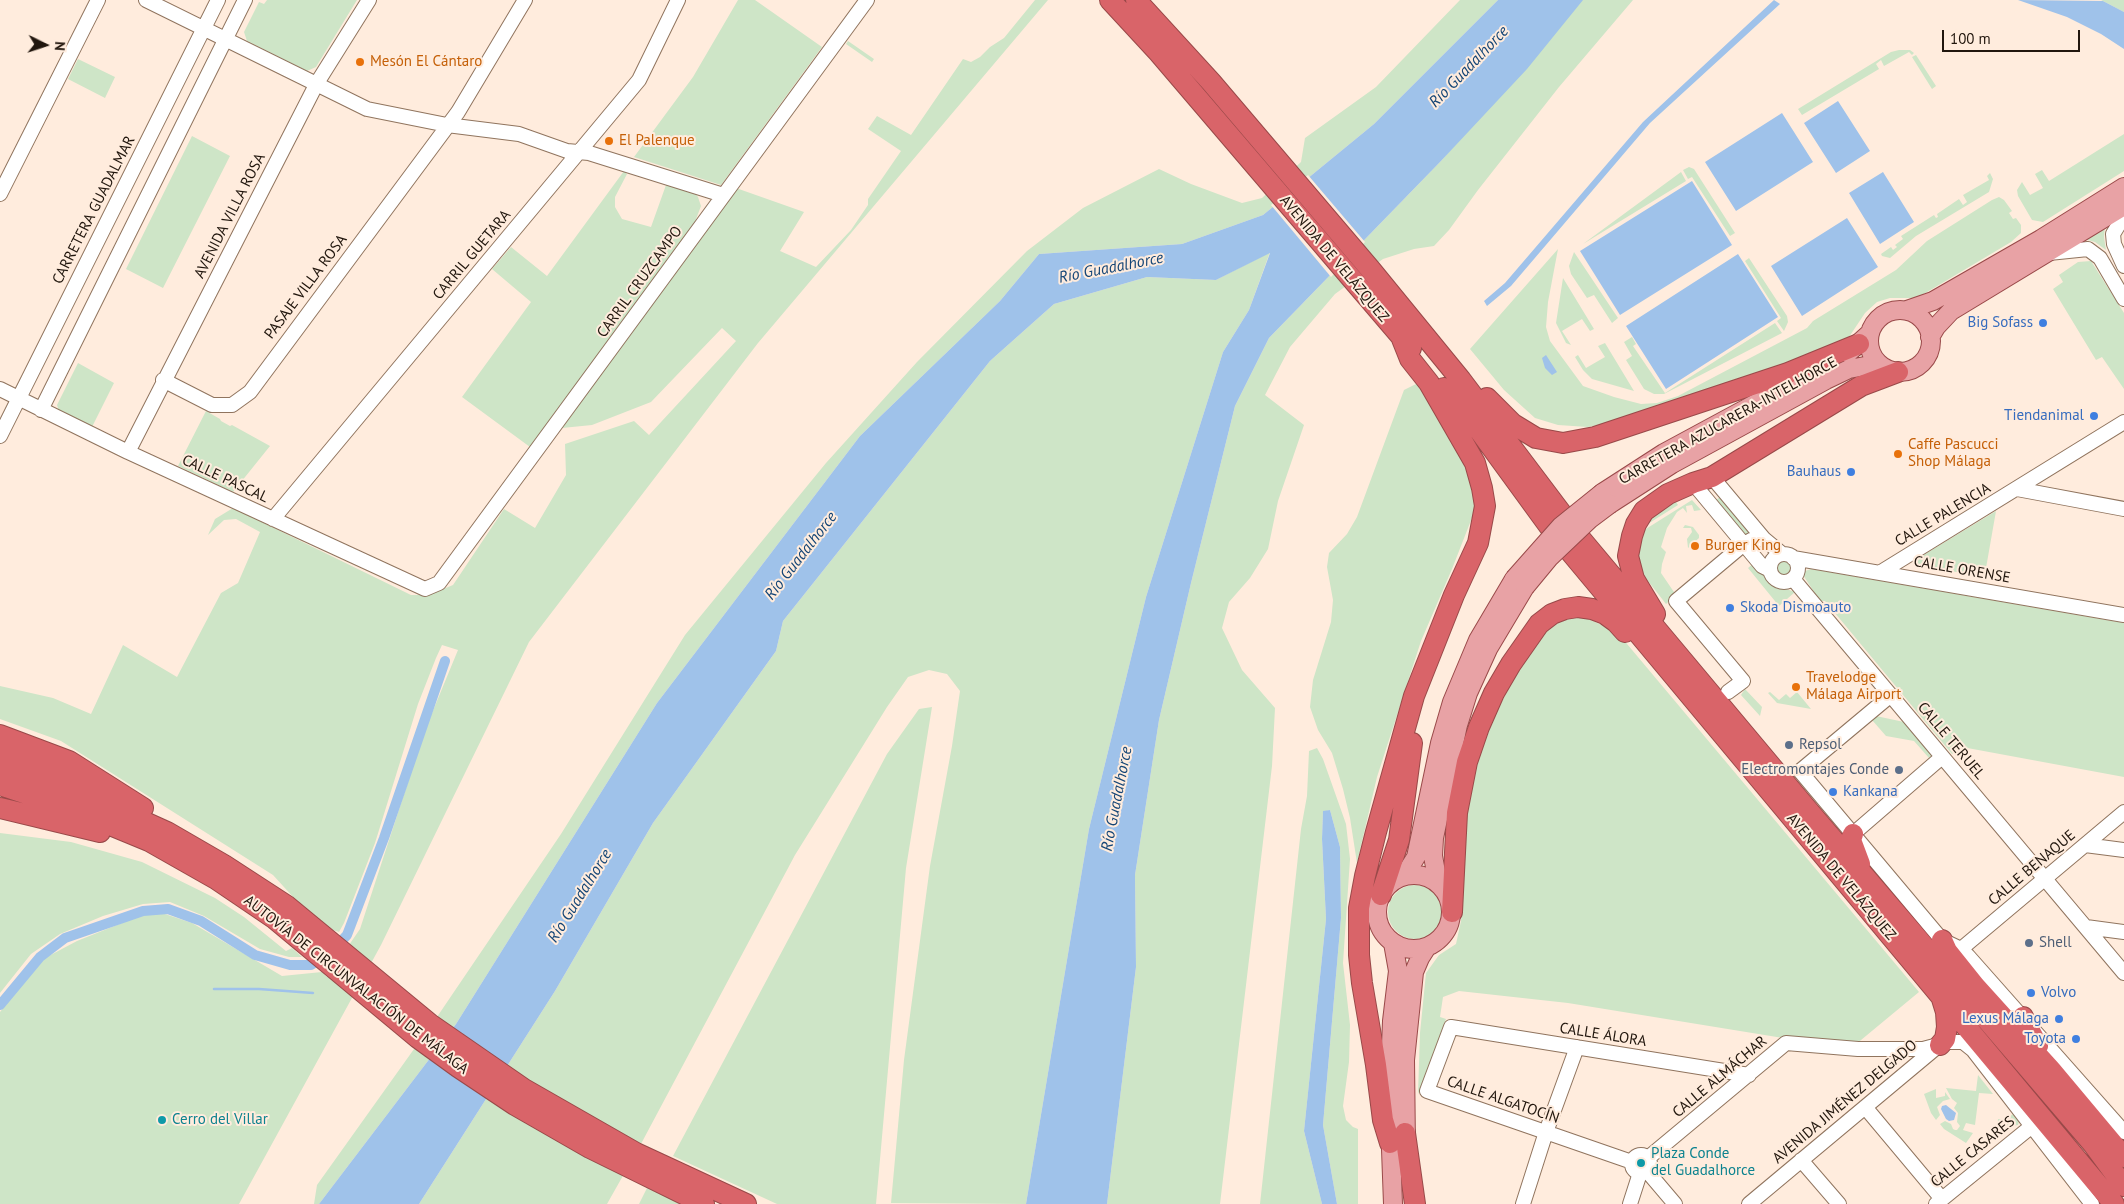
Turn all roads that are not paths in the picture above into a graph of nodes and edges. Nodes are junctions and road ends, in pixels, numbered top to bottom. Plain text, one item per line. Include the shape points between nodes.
1 (98, 0) edge
2 (146, 0) edge
3 (218, 0) edge
4 (246, 0) edge
5 (369, 0) edge
6 (525, 0) edge
7 (678, 0) edge
8 (867, 0) edge
9 (1110, 0) edge
10 (1136, 0) edge
11 (203, 28) junction
12 (227, 40) junction
13 (317, 83) junction
14 (447, 125) junction
15 (578, 152) junction
16 (2124, 187) edge
17 (0, 194) edge
18 (723, 195) junction
19 (2124, 206) edge
20 (2124, 216) edge
21 (2048, 253) junction
22 (2124, 266) edge
23 (2124, 299) edge
24 (1907, 310) junction
25 (1930, 337) junction
26 (1864, 339) junction
27 (1433, 360) junction
28 (1890, 369) junction
29 (163, 380) junction
30 (0, 389) edge
31 (18, 399) junction
32 (41, 410) junction
33 (2124, 422) edge
34 (0, 436) edge
35 (128, 452) junction
36 (1712, 477) junction
37 (1693, 482) junction
38 (2017, 489) junction
39 (1606, 498) junction
40 (2124, 509) edge
41 (273, 519) junction
42 (1565, 532) junction
43 (1764, 539) junction
44 (1744, 544) junction
45 (1787, 556) junction
46 (1770, 570) junction
47 (1881, 572) junction
48 (1793, 579) junction
49 (439, 583) joint
50 (1520, 583) junction
51 (2124, 615) edge
52 (1668, 640) junction
53 (1432, 648) junction
54 (1728, 692) dead end
55 (1891, 696) junction
56 (1696, 704) junction
57 (0, 735) edge
58 (0, 750) edge
59 (1942, 757) junction
60 (0, 769) edge
61 (0, 786) edge
62 (0, 808) edge
63 (143, 808) junction
64 (2124, 812) edge
65 (0, 816) edge
66 (53, 819) junction
67 (1853, 834) junction
68 (2085, 845) junction
69 (2124, 850) edge
70 (184, 852) junction
71 (1404, 876) junction
72 (2045, 878) junction
73 (1867, 879) junction
74 (1438, 882) junction
75 (1381, 895) junction
76 (281, 912) junction
77 (1452, 912) junction
78 (2086, 927) junction
79 (2124, 932) edge
80 (1942, 940) junction
81 (1393, 943) junction
82 (1427, 947) junction
83 (1961, 948) junction
84 (2124, 973) edge
85 (1941, 997) junction
86 (2023, 1017) junction
87 (1451, 1027) joint
88 (1940, 1045) junction
89 (1577, 1047) junction
90 (1973, 1050) junction
91 (1994, 1059) junction
92 (2051, 1070) junction
93 (1749, 1075) junction
94 (1866, 1108) junction
95 (2032, 1126) junction
96 (1546, 1132) junction
97 (2124, 1132) edge
98 (1398, 1138) junction
99 (2093, 1144) junction
100 (2124, 1157) edge
101 (1801, 1160) junction
102 (1642, 1166) junction
103 (2124, 1172) edge
104 (2124, 1186) edge
105 (1939, 1202) edge
106 (704, 1204) edge
107 (746, 1204) edge
108 (1393, 1204) edge
109 (1408, 1204) edge
110 (1415, 1204) edge
111 (1523, 1204) edge
112 (1630, 1204) edge
113 (1675, 1204) edge
114 (1749, 1204) edge
115 (1839, 1204) edge
116 (2092, 1204) edge
117 (2114, 1204) edge

1 - 17 street
2 - 11 street
3 - 11 street, CARRETERA GUADALMAR
4 - 12 street
5 - 13 street, AVENIDA VILLA ROSA
6 - 14 street, PASAJE VILLA ROSA
7 - 15 street, CARRIL GUETARA via 638,80
8 - 18 street, CARRIL CRUZCAMPO
9 - 27 highway, AVENIDA DE VELÁZQUEZ via 1402,339 1410,359
10 - 27 highway, AVENIDA DE VELÁZQUEZ via 1211,82 1371,270
11 - 12 street
11 - 31 street, CARRETERA GUADALMAR
12 - 13 street
12 - 32 street
13 - 14 street via 367,109
13 - 29 street, AVENIDA VILLA ROSA
14 - 15 street via 519,134
14 - 29 street, PASAJE VILLA ROSA via 250,392 232,405 212,405
15 - 18 street
15 - 41 street, CARRIL GUETARA
16 - 24 main road via 1933,302
18 - 49 street, CARRIL CRUZCAMPO
19 - 21 main road
20 - 22 street via 2113,234
21 - 23 street via 2088,249 2100,258
21 - 25 main road via 1950,311
24 - 25 main road via 1926,324
24 - 26 main road via 1884,314
25 - 28 main road via 1925,359 1916,367
26 - 27 highway via 1771,379 1595,437 1563,442 1536,438 1513,424 1489,400
26 - 28 main road via 1873,357
26 - 39 main road, CARRETERA AZUCARERA-INTELHORCE via 1843,357 1664,453
27 - 42 highway, AVENIDA DE VELÁZQUEZ
27 - 53 highway via 1451,420 1475,463 1485,506 1478,543
28 - 36 highway
28 - 39 main road, CARRETERA AZUCARERA-INTELHORCE via 1849,368
29 - 35 street, AVENIDA VILLA ROSA
30 - 31 street, CALLE PASCAL
31 - 32 street, CALLE PASCAL
31 - 34 street, CARRETERA GUADALMAR
32 - 35 street, CALLE PASCAL
33 - 38 street, CALLE PALENCIA
35 - 41 street, CALLE PASCAL
36 - 37 highway
36 - 43 street
37 - 44 street
37 - 52 highway via 1644,511 1634,530 1628,556 1634,579 1649,600
38 - 40 street
38 - 47 street, CALLE PALENCIA
39 - 42 main road, CARRETERA AZUCARERA-INTELHORCE, bridge
41 - 49 street, CALLE PASCAL via 425,588
42 - 50 main road, CARRETERA AZUCARERA-INTELHORCE, bridge via 1549,558
42 - 52 highway, AVENIDA DE VELÁZQUEZ
42 - 56 highway, AVENIDA DE VELÁZQUEZ
43 - 44 street
43 - 45 street
44 - 46 street via 1762,566
44 - 54 street via 1676,602 1743,681
45 - 46 street via 1771,562
45 - 47 street, CALLE ORENSE
45 - 48 street via 1796,562 1798,570
46 - 48 street via 1777,581
47 - 51 street, CALLE ORENSE
48 - 55 street, CALLE TERUEL
50 - 71 main road, CARRETERA AZUCARERA-INTELHORCE via 1478,640 1452,702 1416,857
50 - 74 main road, CARRETERA AZUCARERA-INTELHORCE via 1468,693 1458,725 1434,838 1432,856
52 - 73 highway, AVENIDA DE VELÁZQUEZ
53 - 75 highway via 1415,722 1399,840
53 - 98 highway via 1401,740 1365,876 1360,908 1362,984 1383,1120
55 - 59 street, CALLE TERUEL
55 - 67 street via 1800,771
56 - 77 highway via 1676,691 1616,622 1605,614 1592,608 1565,608 1539,624 1494,693 1467,762 1457,813
56 - 85 highway, AVENIDA DE VELÁZQUEZ
57 - 63 highway via 69,761
58 - 63 highway via 59,771
59 - 67 street
59 - 72 street, CALLE TERUEL
60 - 70 highway, AUTOVÍA DE CIRCUNVALACIÓN DE MÁLAGA via 79,794 167,832
61 - 70 highway, AUTOVÍA DE CIRCUNVALACIÓN DE MÁLAGA via 69,808
62 - 66 highway
63 - 70 highway via 172,824
64 - 68 street, CALLE BENAQUE
65 - 66 highway
66 - 70 highway via 129,841 148,850
67 - 73 highway via 1851,840
67 - 80 street
68 - 69 street
68 - 72 street, CALLE BENAQUE
70 - 76 highway, AUTOVÍA DE CIRCUNVALACIÓN DE MÁLAGA via 216,879
71 - 74 main road via 1423,875
71 - 75 main road via 1394,880
72 - 78 street, CALLE TERUEL
72 - 83 street, CALLE BENAQUE
73 - 99 highway, AVENIDA DE VELÁZQUEZ
74 - 77 main road via 1451,902
75 - 81 main road via 1378,922
76 - 106 highway, AUTOVÍA DE CIRCUNVALACIÓN DE MÁLAGA via 418,1038 458,1067 590,1148
76 - 107 highway, AUTOVÍA DE CIRCUNVALACIÓN DE MÁLAGA via 430,1024 524,1089 636,1153
77 - 82 main road via 1446,933
78 - 79 street
78 - 84 street, CALLE TERUEL
80 - 83 street
80 - 92 highway via 1975,986
81 - 82 main road via 1415,949
81 - 98 main road via 1398,971 1390,1057
82 - 98 main road via 1414,972
83 - 86 street
85 - 88 highway via 1947,1027
85 - 91 highway, AVENIDA DE VELÁZQUEZ
86 - 92 highway
86 - 97 street
87 - 89 street, CALLE ÁLORA
87 - 96 street, CALLE ALGATOCÍN via 1427,1091
88 - 90 street, CALLE ALMÁCHAR via 1963,1042
88 - 93 street, CALLE ALMÁCHAR via 1924,1049 1867,1049 1786,1043
88 - 94 street, AVENIDA JIMÉNEZ DELGADO
89 - 93 street, CALLE ÁLORA
89 - 96 street
90 - 91 highway
90 - 95 street
91 - 117 highway, AVENIDA DE VELÁZQUEZ
92 - 100 highway
93 - 102 street, CALLE ALMÁCHAR
94 - 101 street, AVENIDA JIMÉNEZ DELGADO
94 - 105 street
95 - 105 street, CALLE CASARES
95 - 116 street
96 - 102 street, CALLE ALGATOCÍN
96 - 111 street
98 - 108 main road
98 - 109 main road
98 - 110 highway
99 - 103 highway
99 - 104 highway, AVENIDA DE VELÁZQUEZ
101 - 114 street, AVENIDA JIMÉNEZ DELGADO
101 - 115 street
102 - 112 street
102 - 113 street

